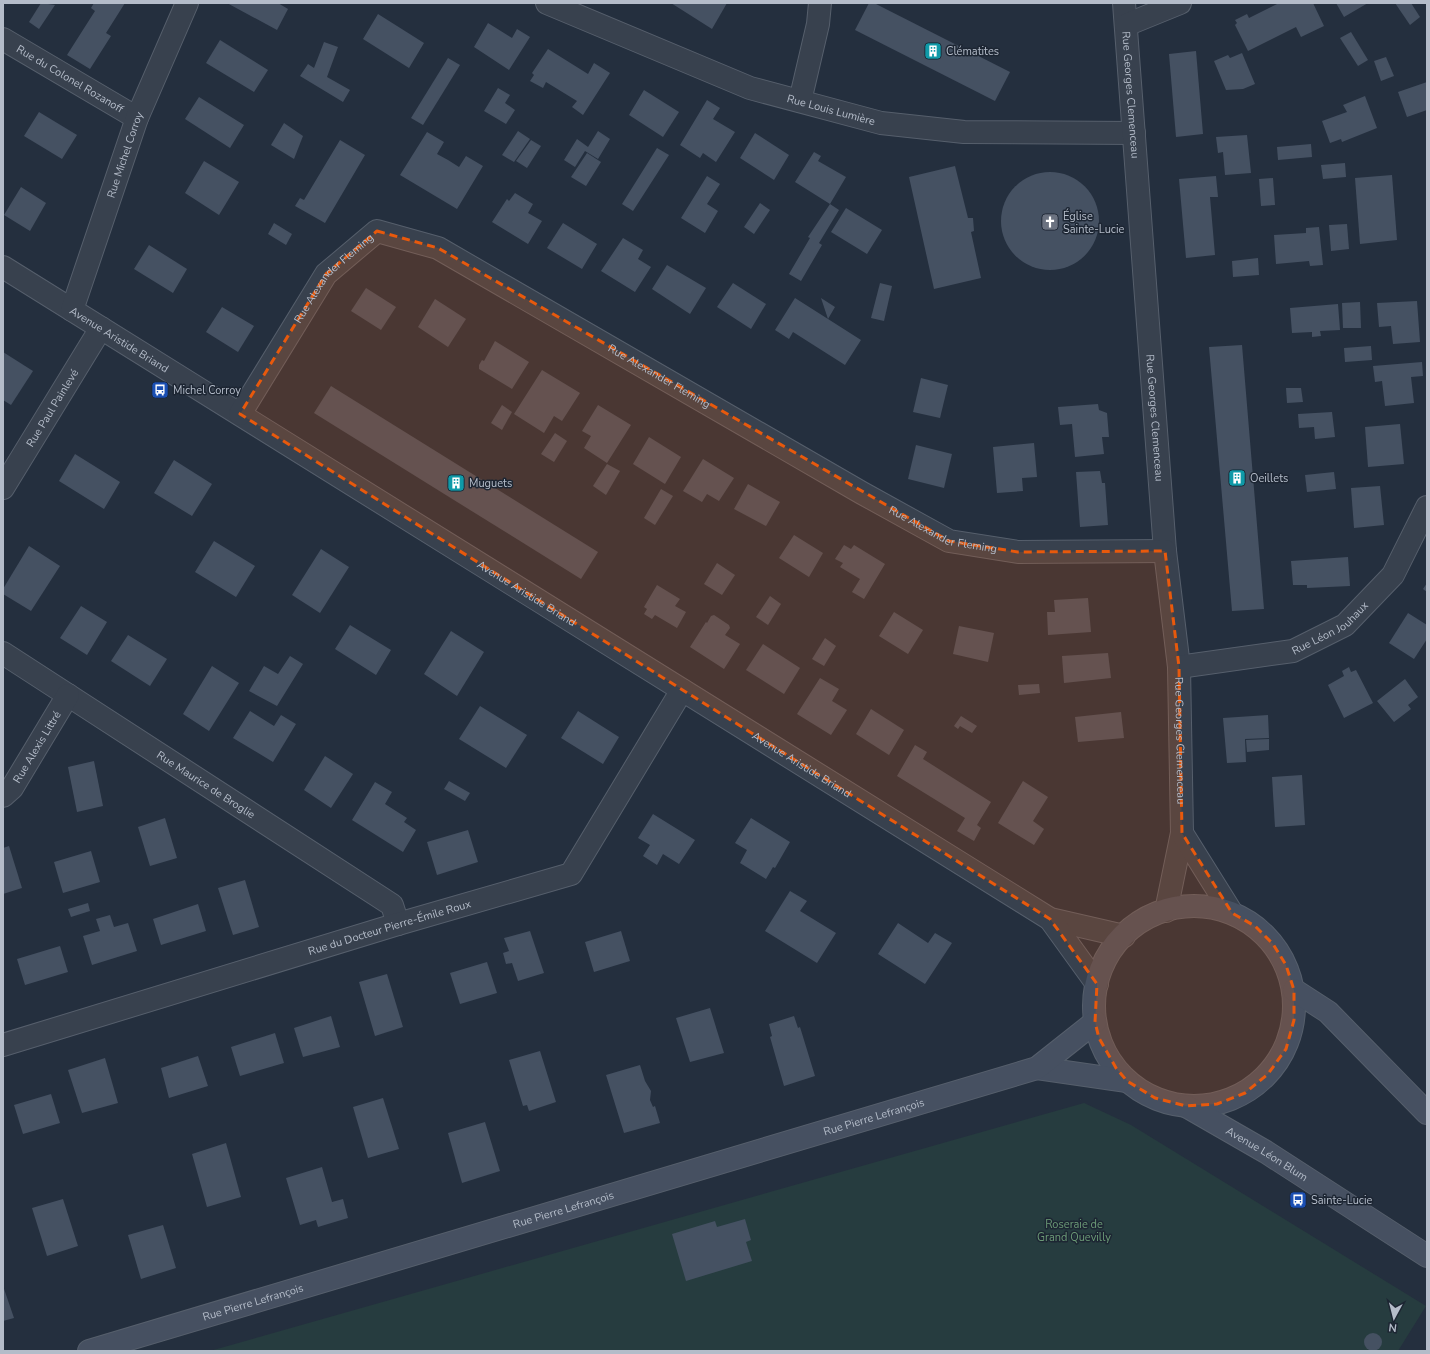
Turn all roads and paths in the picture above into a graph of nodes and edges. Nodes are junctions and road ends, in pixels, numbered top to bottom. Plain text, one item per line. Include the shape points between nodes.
1 (187, 3) edge
2 (547, 3) edge
3 (820, 3) edge
4 (1124, 3) edge
5 (1180, 3) edge
6 (1126, 25) junction
7 (3, 39) edge
8 (800, 101) junction
9 (137, 118) junction
10 (1134, 132) junction
11 (3, 267) edge
12 (72, 310) junction
13 (101, 328) junction
14 (240, 414) junction
15 (3, 488) edge
16 (1427, 507) edge
17 (1165, 551) junction
18 (3, 653) edge
19 (1179, 667) junction
20 (682, 690) junction
21 (68, 695) junction
22 (3, 796) edge
23 (1182, 833) junction
24 (1166, 911) junction
25 (1232, 913) junction
26 (1050, 920) junction
27 (398, 924) junction
28 (1124, 936) junction
29 (1097, 984) junction
30 (1294, 990) junction
31 (1095, 1022) junction
32 (3, 1045) edge
33 (1037, 1068) junction
34 (1127, 1081) junction
35 (1422, 1104) edge
36 (1186, 1106) junction
37 (1427, 1256) edge
38 (89, 1351) edge

1 - 9 street, Rue Michel Corroy
2 - 8 street, Rue Louis Lumière via 750,88
3 - 8 street via 818,24
4 - 6 street, Rue Georges Clemenceau
5 - 6 street
6 - 10 street, Rue Georges Clemenceau
7 - 9 street, Rue du Colonel Rozanoff
8 - 10 street, Rue Louis Lumière via 881,123 964,132
9 - 12 street, Rue Michel Corroy
10 - 17 street, Rue Georges Clemenceau
11 - 12 street, Avenue Aristide Briand
12 - 13 street, Avenue Aristide Briand
13 - 14 street, Avenue Aristide Briand
13 - 15 street, Rue Paul Painlevé
14 - 17 street, Rue Alexander Fleming via 326,274 378,231 438,248 949,541 1018,552
14 - 20 street, Avenue Aristide Briand
16 - 19 street, Rue Léon Jouhaux via 1394,575 1345,625 1293,651
17 - 19 street, Rue Georges Clemenceau
18 - 21 street, Rue Maurice de Broglie
19 - 23 street, Rue Georges Clemenceau
20 - 26 street, Avenue Aristide Briand
20 - 27 street, Rue du Docteur Pierre-Émile Roux via 571,874
21 - 22 street, Rue Alexis Littré via 12,788
21 - 27 street, Rue Maurice de Broglie via 392,905
23 - 24 street, Rue Georges Clemenceau
23 - 25 street
24 - 25 street via 1179,907 1207,907
24 - 28 street via 1152,915
25 - 30 street via 1255,926 1273,944 1286,965
26 - 28 street, Avenue Aristide Briand
26 - 29 street, Avenue Aristide Briand
27 - 32 street, Rue du Docteur Pierre-Émile Roux
28 - 29 street via 1110,952
29 - 31 street via 1094,997
30 - 35 street via 1328,1012
30 - 36 street via 1294,1020 1286,1049 1268,1074 1245,1093 1217,1104
31 - 33 street, Rue Pierre Lefrançois
31 - 34 street via 1106,1054
33 - 34 street, Rue Pierre Lefrançois
33 - 38 street, Rue Pierre Lefrançois
34 - 36 street via 1155,1098
36 - 37 street, Avenue Léon Blum via 1266,1152

